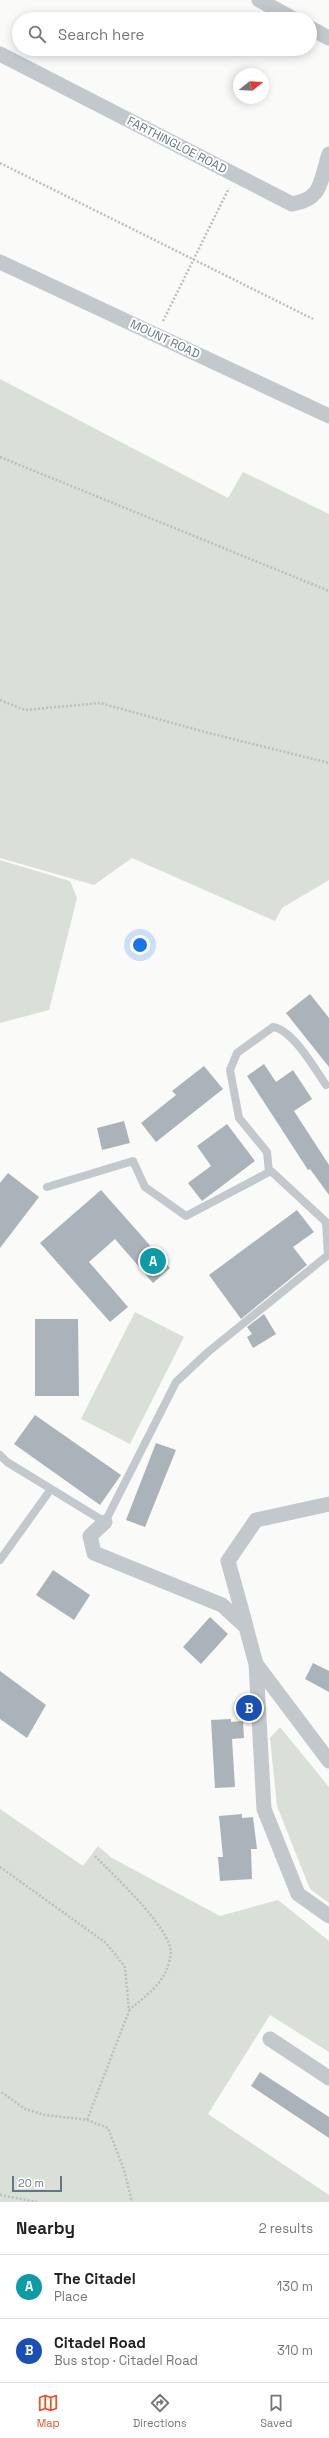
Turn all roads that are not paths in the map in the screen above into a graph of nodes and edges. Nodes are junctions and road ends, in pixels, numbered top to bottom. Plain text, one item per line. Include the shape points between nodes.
1 (258, 0) edge
2 (281, 12) edge
3 (317, 32) edge
4 (329, 38) edge
5 (0, 54) edge
6 (329, 154) edge
7 (0, 262) edge
8 (329, 416) edge
9 (326, 1085) dead end
10 (269, 1172) junction
11 (47, 1187) dead end
12 (0, 1455) edge
13 (51, 1489) junction
14 (329, 1504) edge
15 (105, 1522) junction
16 (0, 1560) edge
17 (246, 1627) junction
18 (256, 1664) junction
19 (329, 1761) edge
20 (329, 1916) edge
21 (270, 2039) dead end
22 (329, 2078) edge

1 - 2 street
3 - 4 street
5 - 6 street, FARTHINGLOE ROAD via 292,204 307,202 316,194
7 - 8 street, MOUNT ROAD
9 - 10 lane via 282,1028 273,1027 237,1053 230,1070 234,1100 240,1118 267,1152
10 - 11 lane via 186,1216 145,1187 133,1161
10 - 15 lane via 326,1222 328,1255 208,1352 176,1382
12 - 13 lane
13 - 15 lane
13 - 16 lane
14 - 17 street via 256,1520 228,1561
15 - 17 street via 90,1536 94,1553 222,1605
17 - 18 street
18 - 19 street
18 - 20 street via 264,1809 298,1894
21 - 22 street

